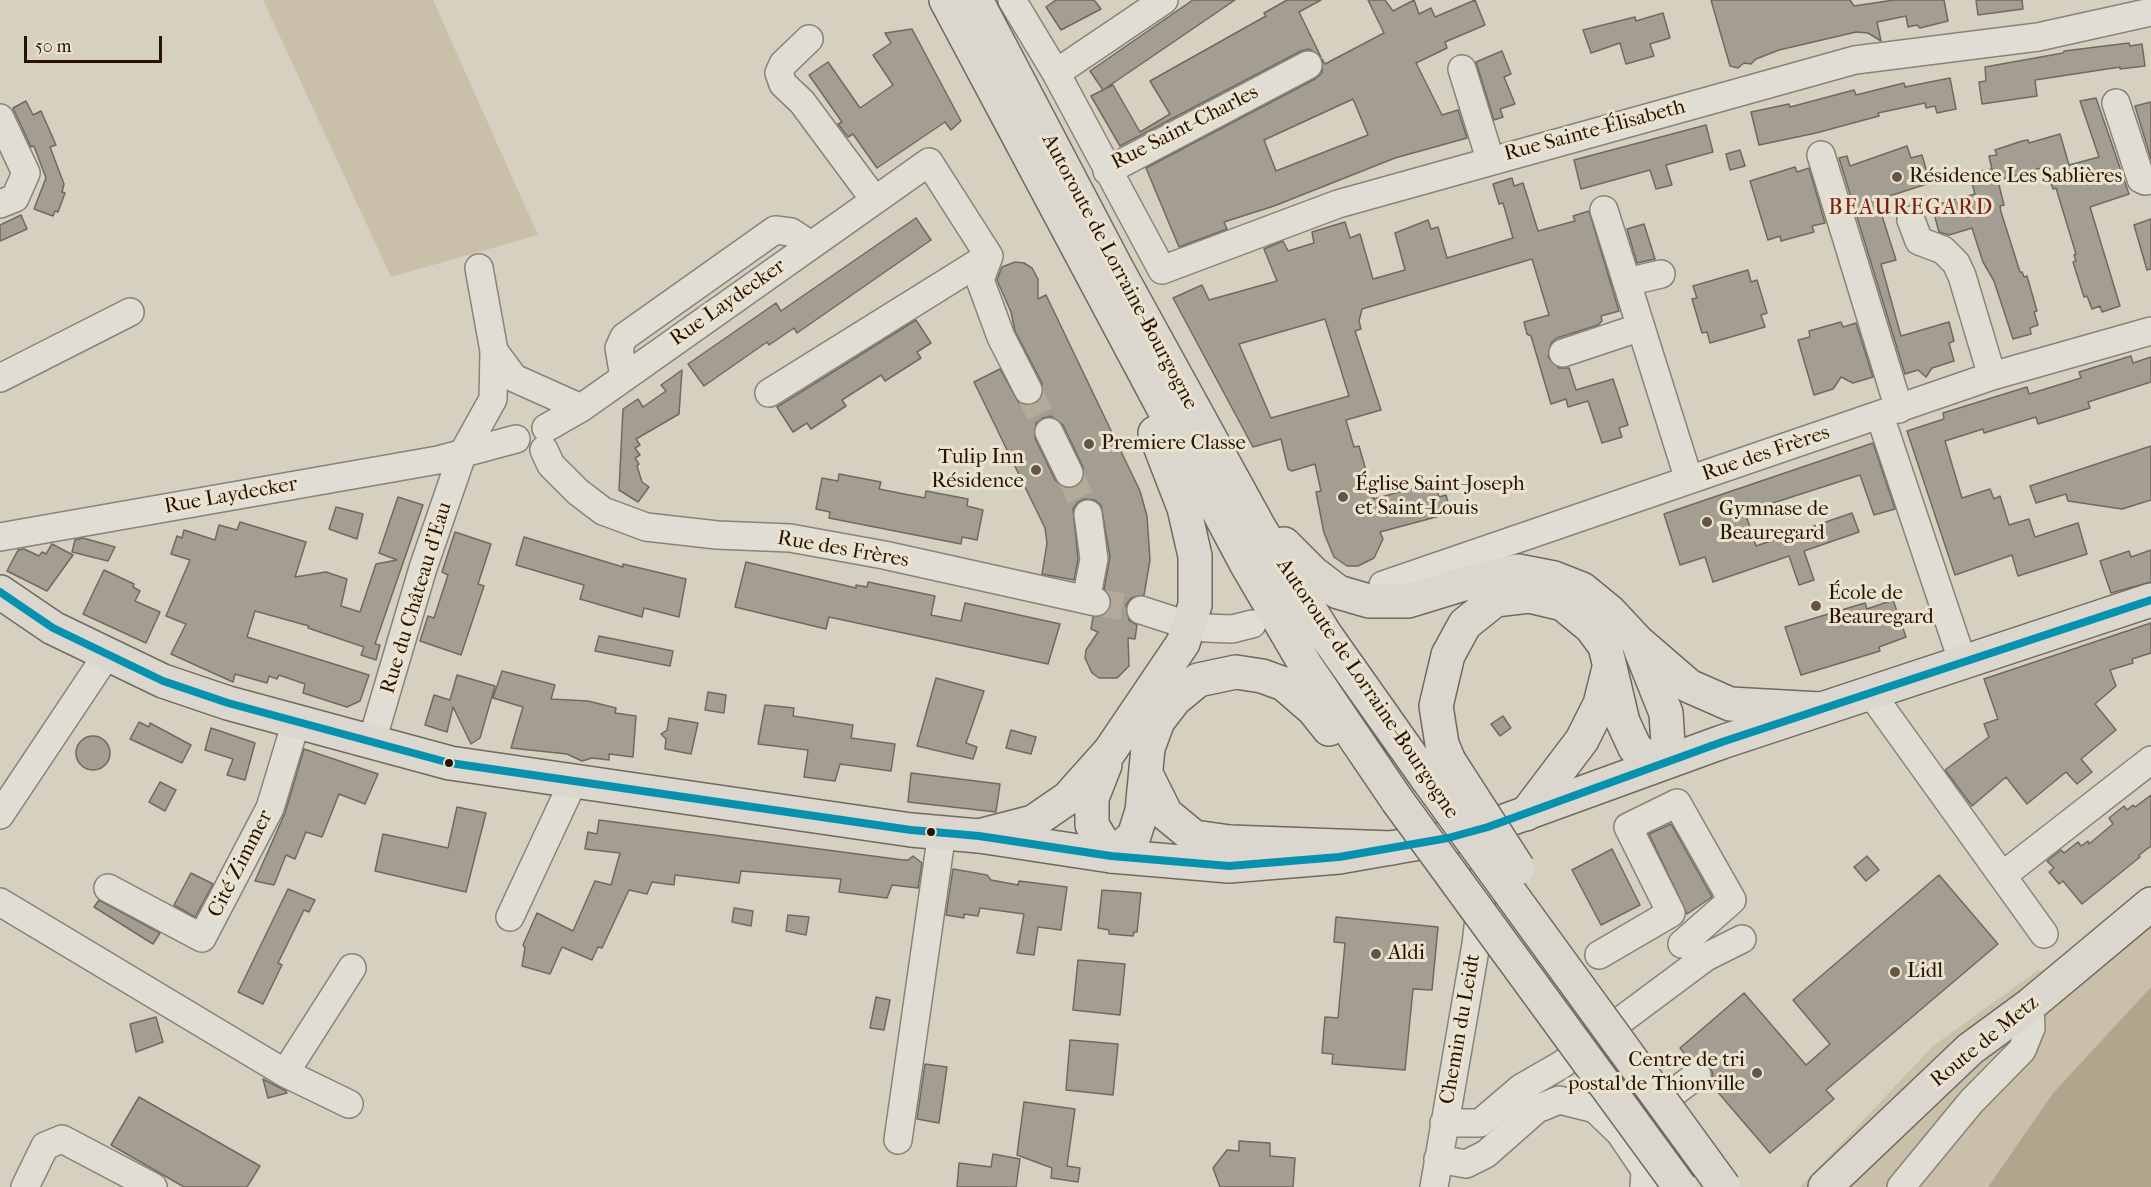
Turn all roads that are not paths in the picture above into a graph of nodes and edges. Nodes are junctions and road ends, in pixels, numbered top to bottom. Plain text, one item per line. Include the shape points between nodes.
1 (946, 0) edge
2 (976, 0) edge
3 (1012, 0) edge
4 (1164, 0) edge
5 (2151, 12) edge
6 (809, 39) dead end
7 (1308, 65) dead end
8 (1462, 69) dead end
9 (1056, 73) junction
10 (2116, 103) dead end
11 (0, 118) edge
12 (1821, 155) dead end
13 (1490, 159) junction
14 (1107, 171) junction
15 (2151, 180) edge
16 (874, 199) junction
17 (0, 204) edge
18 (1604, 210) dead end
19 (1911, 220) dead end
20 (989, 256) junction
21 (479, 268) dead end
22 (1661, 274) dead end
23 (1627, 282) junction
24 (1096, 284) junction
25 (130, 312) dead end
26 (1641, 327) junction
27 (2151, 331) edge
28 (494, 351) junction
29 (1563, 353) dead end
30 (1992, 376) junction
31 (0, 378) edge
32 (1028, 390) tunnel mouth
33 (769, 393) dead end
34 (581, 408) junction
35 (1889, 412) junction
36 (1049, 432) tunnel mouth
37 (545, 439) junction
38 (462, 455) junction
39 (1069, 473) tunnel mouth
40 (1689, 480) junction
41 (1088, 514) tunnel mouth
42 (1260, 530) junction
43 (0, 537) edge
44 (1383, 585) dead end
45 (0, 592) edge
46 (2151, 600) edge
47 (1141, 610) tunnel mouth
48 (1175, 621) dead end
49 (1252, 624) dead end
50 (1206, 628) dead end
51 (1638, 642) junction
52 (106, 656) junction
53 (1963, 663) junction
54 (1610, 664) junction
55 (1870, 692) junction
56 (1820, 709) junction
57 (296, 722) junction
58 (372, 741) junction
59 (1110, 751) junction
60 (2151, 760) edge
61 (1656, 765) junction
62 (1439, 770) junction
63 (1147, 776) junction
64 (573, 782) junction
65 (1397, 800) junction
66 (1526, 814) junction
67 (0, 815) edge
68 (1476, 831) junction
69 (942, 832) junction
70 (979, 836) junction
71 (1392, 848) junction
72 (1111, 856) junction
73 (2002, 876) junction
74 (108, 888) dead end
75 (0, 902) edge
76 (2151, 904) edge
77 (510, 918) dead end
78 (2044, 934) dead end
79 (1742, 939) dead end
80 (1682, 944) dead end
81 (1599, 955) dead end
82 (352, 968) dead end
83 (2030, 1005) junction
84 (285, 1072) junction
85 (1697, 1075) dead end
86 (349, 1104) dead end
87 (1444, 1123) junction
88 (1620, 1133) junction
89 (898, 1140) dead end
90 (1438, 1159) junction
91 (25, 1187) edge
92 (153, 1187) edge
93 (1434, 1187) edge
94 (1644, 1187) edge
95 (1680, 1187) edge
96 (1724, 1187) edge
97 (1825, 1187) edge
98 (1901, 1187) edge

1 - 24 main road, Autoroute de Lorraine-Bourgogne
2 - 42 main road, Autoroute de Lorraine-Bourgogne
3 - 9 street, Rue Saint-Charles
4 - 9 street
5 - 13 street, Rue Sainte-Élisabeth via 2038,37 1855,60
6 - 16 street via 783,64 779,73 783,84 802,102
7 - 14 street, Rue Saint-Charles
8 - 13 street
9 - 14 street, Rue Saint-Charles
10 - 15 street via 2141,179
11 - 17 street via 26,173 15,198
12 - 35 street
13 - 14 street, Rue Sainte-Élisabeth via 1338,204 1162,270
16 - 20 street, Rue Laydecker via 929,162
16 - 34 street, Rue Laydecker
18 - 23 street
19 - 30 street via 1919,241 1943,250 1956,262
20 - 32 street via 980,280 1001,337
20 - 33 street
21 - 28 street
22 - 23 street
23 - 26 street
24 - 59 main road via 1184,508 1196,556 1195,605 1183,643
24 - 65 main road, Autoroute de Lorraine-Bourgogne via 1247,565 1306,666
25 - 31 street
26 - 29 street
26 - 40 street
27 - 30 street, Rue des Frères
28 - 34 street via 514,378
28 - 38 street via 493,399
30 - 35 street, Rue des Frères
34 - 37 street, Rue Laydecker
35 - 40 street, Rue des Frères
35 - 53 street
36 - 39 street
37 - 38 street, Rue Laydecker via 538,422 527,422 516,439
37 - 41 street, Rue des Frères via 551,465 578,492 603,511 646,527 790,538 1091,601 1094,559
38 - 43 street, Rue Laydecker
38 - 58 street, Rue du Château d'Eau via 423,568
40 - 44 street, Rue des Frères
42 - 51 main road via 1290,547 1313,573 1338,592 1369,601 1408,601 1518,572 1554,578 1582,589
42 - 62 main road, Autoroute de Lorraine-Bourgogne via 1325,634
45 - 52 main road via 53,628
46 - 53 main road
47 - 48 street
49 - 50 street via 1232,629
51 - 56 main road via 1689,686 1730,704
51 - 61 main road via 1666,713 1668,744
52 - 57 main road via 174,684
52 - 67 street
53 - 55 main road
54 - 61 main road via 1623,722 1635,748
54 - 62 main road via 1605,646 1591,627 1563,604 1529,596 1495,600 1465,624 1448,655 1436,706 1442,744
54 - 66 main road via 1600,704 1582,740
55 - 56 main road
55 - 73 street
56 - 61 main road
57 - 58 main road
57 - 74 street, Cité Zimmer via 270,808 202,938
58 - 64 main road via 450,762
59 - 70 main road via 1068,798 1033,822
59 - 72 main road via 1092,798 1092,825
60 - 73 street
61 - 66 main road
62 - 96 main road, bridge via 1536,897 1538,931
63 - 65 main road via 1148,748 1175,699 1198,680 1236,672 1284,684 1313,709 1344,748
63 - 71 main road via 1166,814 1194,837
63 - 72 main road via 1134,836
64 - 69 main road
64 - 77 street
65 - 95 main road, Autoroute de Lorraine-Bourgogne, bridge
66 - 68 main road
68 - 71 main road
68 - 87 street, Chemin du Leidt via 1487,871
69 - 70 main road
69 - 89 street
70 - 72 main road
71 - 72 main road via 1339,857 1229,866
73 - 78 street
75 - 84 street
76 - 83 main road, Route de Metz
79 - 87 street via 1706,957 1561,1065 1521,1088 1480,1123
80 - 81 street via 1732,900 1677,803 1628,827 1671,913
82 - 84 street
83 - 97 main road, Route de Metz via 1970,1049
83 - 98 street via 2031,1028 2022,1050 1971,1102
84 - 86 street
85 - 88 street
87 - 90 street, Chemin du Leidt
88 - 90 street via 1595,1109 1559,1100 1537,1109 1486,1154 1466,1164
88 - 94 street via 1645,1170
90 - 93 street, Chemin du Leidt
91 - 92 street via 45,1146 62,1139

